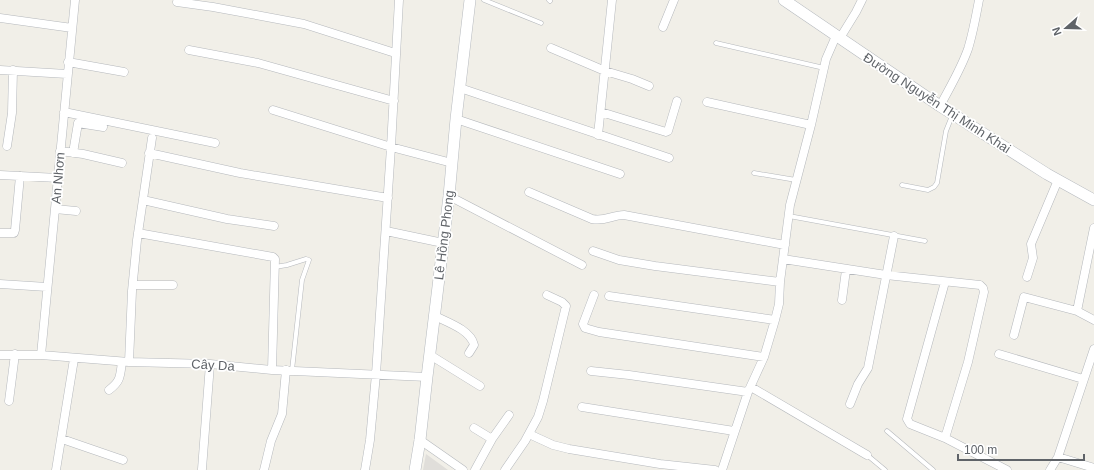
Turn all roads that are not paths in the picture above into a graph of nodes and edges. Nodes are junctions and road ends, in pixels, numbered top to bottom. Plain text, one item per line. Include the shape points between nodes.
1 (75, 0) edge
2 (399, 0) edge
3 (470, 0) edge
4 (484, 0) edge
5 (612, 0) edge
6 (674, 0) edge
7 (862, 0) edge
8 (979, 0) edge
9 (788, 1) edge
10 (177, 2) dead end
11 (0, 18) edge
12 (541, 24) dead end
13 (663, 27) dead end
14 (72, 28) junction
15 (838, 37) junction
16 (716, 43) dead end
17 (551, 48) dead end
18 (189, 50) dead end
19 (395, 53) junction
20 (68, 62) junction
21 (824, 68) junction
22 (0, 70) edge
23 (13, 70) junction
24 (605, 71) junction
25 (124, 72) dead end
26 (67, 74) junction
27 (649, 86) dead end
28 (460, 88) junction
29 (394, 101) junction
30 (677, 101) dead end
31 (707, 102) dead end
32 (940, 106) junction
33 (273, 110) dead end
34 (64, 112) junction
35 (601, 112) junction
36 (953, 113) junction
37 (456, 118) junction
38 (811, 125) junction
39 (103, 127) dead end
40 (598, 135) junction
41 (152, 138) dead end
42 (215, 143) dead end
43 (7, 146) dead end
44 (391, 147) junction
45 (60, 151) junction
46 (73, 153) junction
47 (149, 153) junction
48 (669, 158) dead end
49 (122, 163) dead end
50 (452, 163) junction
51 (754, 173) dead end
52 (620, 174) dead end
53 (0, 175) edge
54 (20, 176) junction
55 (58, 178) junction
56 (797, 180) junction
57 (1058, 180) junction
58 (902, 185) dead end
59 (529, 192) dead end
60 (449, 196) junction
61 (388, 198) junction
62 (143, 200) junction
63 (1094, 200) edge
64 (55, 209) junction
65 (76, 211) dead end
66 (789, 216) junction
67 (274, 226) dead end
68 (1094, 228) edge
69 (386, 231) junction
70 (138, 233) junction
71 (0, 234) edge
72 (894, 236) junction
73 (926, 241) dead end
74 (443, 243) junction
75 (785, 245) junction
76 (593, 251) dead end
77 (783, 259) junction
78 (582, 265) dead end
79 (275, 267) junction
80 (846, 270) junction
81 (886, 275) junction
82 (1027, 277) dead end
83 (780, 282) junction
84 (945, 282) junction
85 (0, 284) edge
86 (133, 285) junction
87 (173, 285) dead end
88 (46, 287) junction
89 (547, 294) dead end
90 (594, 295) dead end
91 (609, 296) dead end
92 (842, 300) dead end
93 (1077, 311) junction
94 (435, 316) junction
95 (775, 320) junction
96 (1094, 320) edge
97 (1014, 335) dead end
98 (1094, 349) edge
99 (469, 353) dead end
100 (15, 354) junction
101 (999, 354) dead end
102 (0, 355) edge
103 (41, 355) junction
104 (430, 356) junction
105 (764, 357) junction
106 (74, 359) junction
107 (125, 362) junction
108 (210, 364) junction
109 (272, 370) junction
110 (289, 370) junction
111 (591, 371) dead end
112 (376, 374) junction
113 (427, 377) junction
114 (1083, 380) junction
115 (480, 386) dead end
116 (109, 390) dead end
117 (749, 390) junction
118 (9, 401) dead end
119 (850, 404) dead end
120 (582, 407) dead end
121 (509, 415) dead end
122 (474, 428) dead end
123 (734, 431) junction
124 (887, 431) dead end
125 (529, 434) junction
126 (945, 438) junction
127 (62, 439) junction
128 (492, 439) junction
129 (420, 440) junction
130 (867, 455) joint
131 (1058, 457) junction
132 (123, 460) dead end
133 (1094, 468) edge
134 (202, 469) dead end
135 (56, 470) edge
136 (264, 470) edge
137 (365, 470) edge
138 (415, 470) edge
139 (462, 470) edge
140 (475, 470) edge
141 (505, 470) edge
142 (715, 470) edge
143 (722, 470) edge
144 (885, 470) edge
145 (932, 470) edge
146 (1008, 470) edge
147 (1050, 470) edge

1 - 14 street, An Nhơn
2 - 19 street
3 - 28 main road, Lê Hồng Phong
4 - 12 lane
5 - 24 street
6 - 13 street
7 - 15 street
8 - 32 street via 968,49
9 - 15 main road, Đường Nguyễn Thị Minh Khai
10 - 19 street via 304,24
11 - 14 street
14 - 20 street, An Nhơn
15 - 21 street
15 - 32 main road, Đường Nguyễn Thị Minh Khai
16 - 21 lane
17 - 24 street
18 - 29 street via 258,63
19 - 29 street
20 - 25 street
20 - 26 street, An Nhơn
21 - 38 street
22 - 23 street
23 - 26 street
23 - 43 street via 12,113
24 - 27 street via 620,74
24 - 35 street
26 - 34 street, An Nhơn
28 - 37 main road, Lê Hồng Phong
28 - 40 street
29 - 44 street
30 - 35 street via 666,132
31 - 38 street
32 - 36 main road, Đường Nguyễn Thị Minh Khai
33 - 44 street
34 - 42 street
34 - 45 street, An Nhơn
35 - 40 street
36 - 57 main road, Đường Nguyễn Thị Minh Khai
36 - 58 lane via 946,131 937,183 928,190
37 - 50 main road, Lê Hồng Phong
37 - 52 street
38 - 56 street
39 - 46 street via 78,123
40 - 48 street
41 - 47 street
44 - 50 street
44 - 61 street
45 - 46 street
45 - 55 street, An Nhơn
46 - 49 street
47 - 61 street
47 - 62 street
50 - 60 main road, Lê Hồng Phong
51 - 56 lane
53 - 54 street
54 - 55 street
54 - 71 street via 16,230 14,233
55 - 64 street, An Nhơn
56 - 66 street
57 - 63 main road, Đường Nguyễn Thị Minh Khai
57 - 82 street via 1031,244 1033,258
59 - 75 street via 592,220 599,221 624,215
60 - 74 main road, Lê Hồng Phong
60 - 78 street
61 - 69 street
62 - 67 street via 228,219
62 - 70 street
64 - 65 street
64 - 88 street, An Nhơn
66 - 72 lane
66 - 75 street
68 - 93 street
69 - 74 street
69 - 112 street
70 - 79 street via 270,256 275,259
70 - 86 street
72 - 73 lane
72 - 81 street
74 - 94 main road, Lê Hồng Phong
75 - 77 street
76 - 83 street via 619,260 648,265
77 - 80 street
77 - 83 street
79 - 109 street
79 - 110 lane via 306,258 309,260 302,280
80 - 81 street
80 - 92 street
81 - 84 street
81 - 119 street via 868,368
83 - 95 street
84 - 126 street via 907,419 910,424
84 - 126 street via 980,284 984,292 968,362
85 - 88 street
86 - 87 street
86 - 107 street
88 - 103 street, An Nhơn
89 - 125 street via 566,306 543,401
90 - 105 street via 583,324 585,328
91 - 95 street
93 - 96 street
93 - 97 street via 1024,297
94 - 99 street via 457,327 471,338 474,345
94 - 104 main road, Lê Hồng Phong
95 - 105 street
98 - 114 street
100 - 102 street, Cây Da
100 - 103 street, Cây Da
100 - 118 street
101 - 114 street
103 - 106 street, Cây Da
104 - 113 main road, Lê Hồng Phong
104 - 115 street
105 - 117 street
106 - 107 street, Cây Da
106 - 127 street
107 - 108 street, Cây Da
107 - 116 street via 120,379
108 - 109 street, Cây Da
108 - 134 street
109 - 110 street, Cây Da
110 - 112 street, Cây Da
110 - 136 street via 282,414
111 - 117 street
112 - 113 street, Cây Da
112 - 137 street
113 - 129 main road, Lê Hồng Phong
114 - 131 street
117 - 123 street
117 - 130 street
120 - 123 street
121 - 128 street
122 - 128 street
123 - 143 street
124 - 145 lane
125 - 141 street
125 - 142 street via 569,449
126 - 146 street
127 - 132 street
127 - 135 street
128 - 140 street
129 - 138 main road, Lê Hồng Phong
129 - 139 street
130 - 144 lane
131 - 133 street
131 - 147 street

